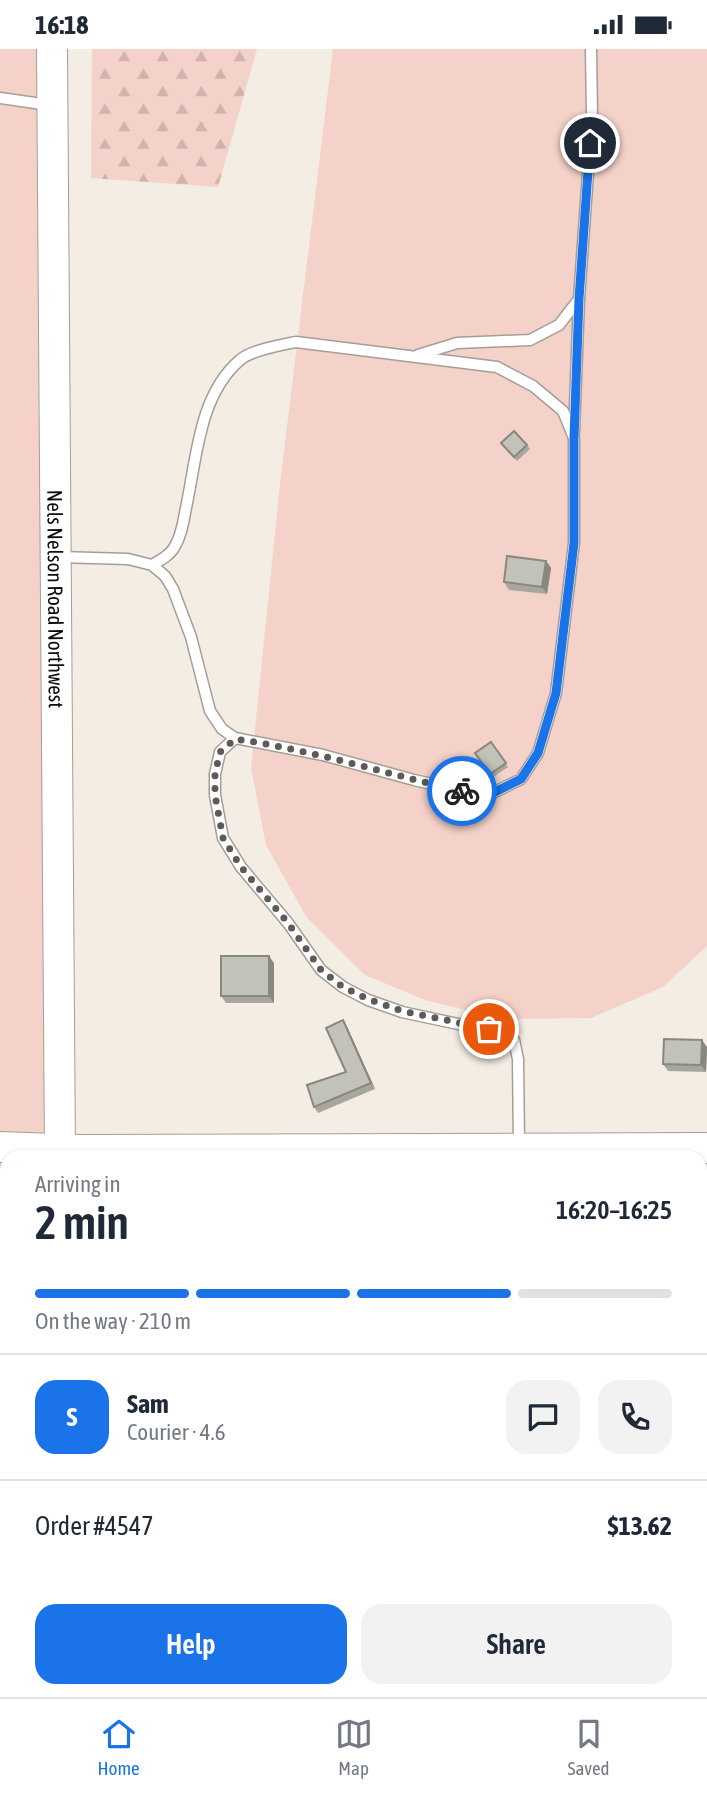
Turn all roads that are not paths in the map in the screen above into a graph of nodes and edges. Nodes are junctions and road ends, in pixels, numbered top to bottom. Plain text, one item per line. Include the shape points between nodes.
1 (52, 49) edge
2 (591, 49) edge
3 (0, 98) edge
4 (52, 106) junction
5 (579, 299) junction
6 (416, 356) junction
7 (574, 438) junction
8 (56, 557) junction
9 (152, 565) junction
10 (235, 739) junction
11 (0, 1147) edge
12 (519, 1148) junction
13 (707, 1148) edge
14 (30, 1150) edge
15 (60, 1150) edge
16 (335, 1150) edge
17 (537, 1150) edge
18 (650, 1150) edge

1 - 4 street, Nels Nelson Road Northwest
2 - 5 lane via 592,117
3 - 4 lane
4 - 8 street, Nels Nelson Road Northwest
5 - 6 lane via 559,325 530,340 457,343
5 - 7 lane
6 - 7 lane via 496,367 533,386 563,411
6 - 9 lane via 296,342 241,358 215,390 205,418 176,546
7 - 10 lane via 574,543 556,693 538,753 521,779 495,792 472,793 323,755
8 - 9 lane via 128,559
8 - 15 street, Nels Nelson Road Northwest
9 - 10 lane via 173,589 210,711
10 - 12 lane via 220,752 215,795 223,838 241,867 321,970 343,987 402,1011 506,1032 514,1040
11 - 14 street
12 - 16 street
12 - 17 street
13 - 18 street

